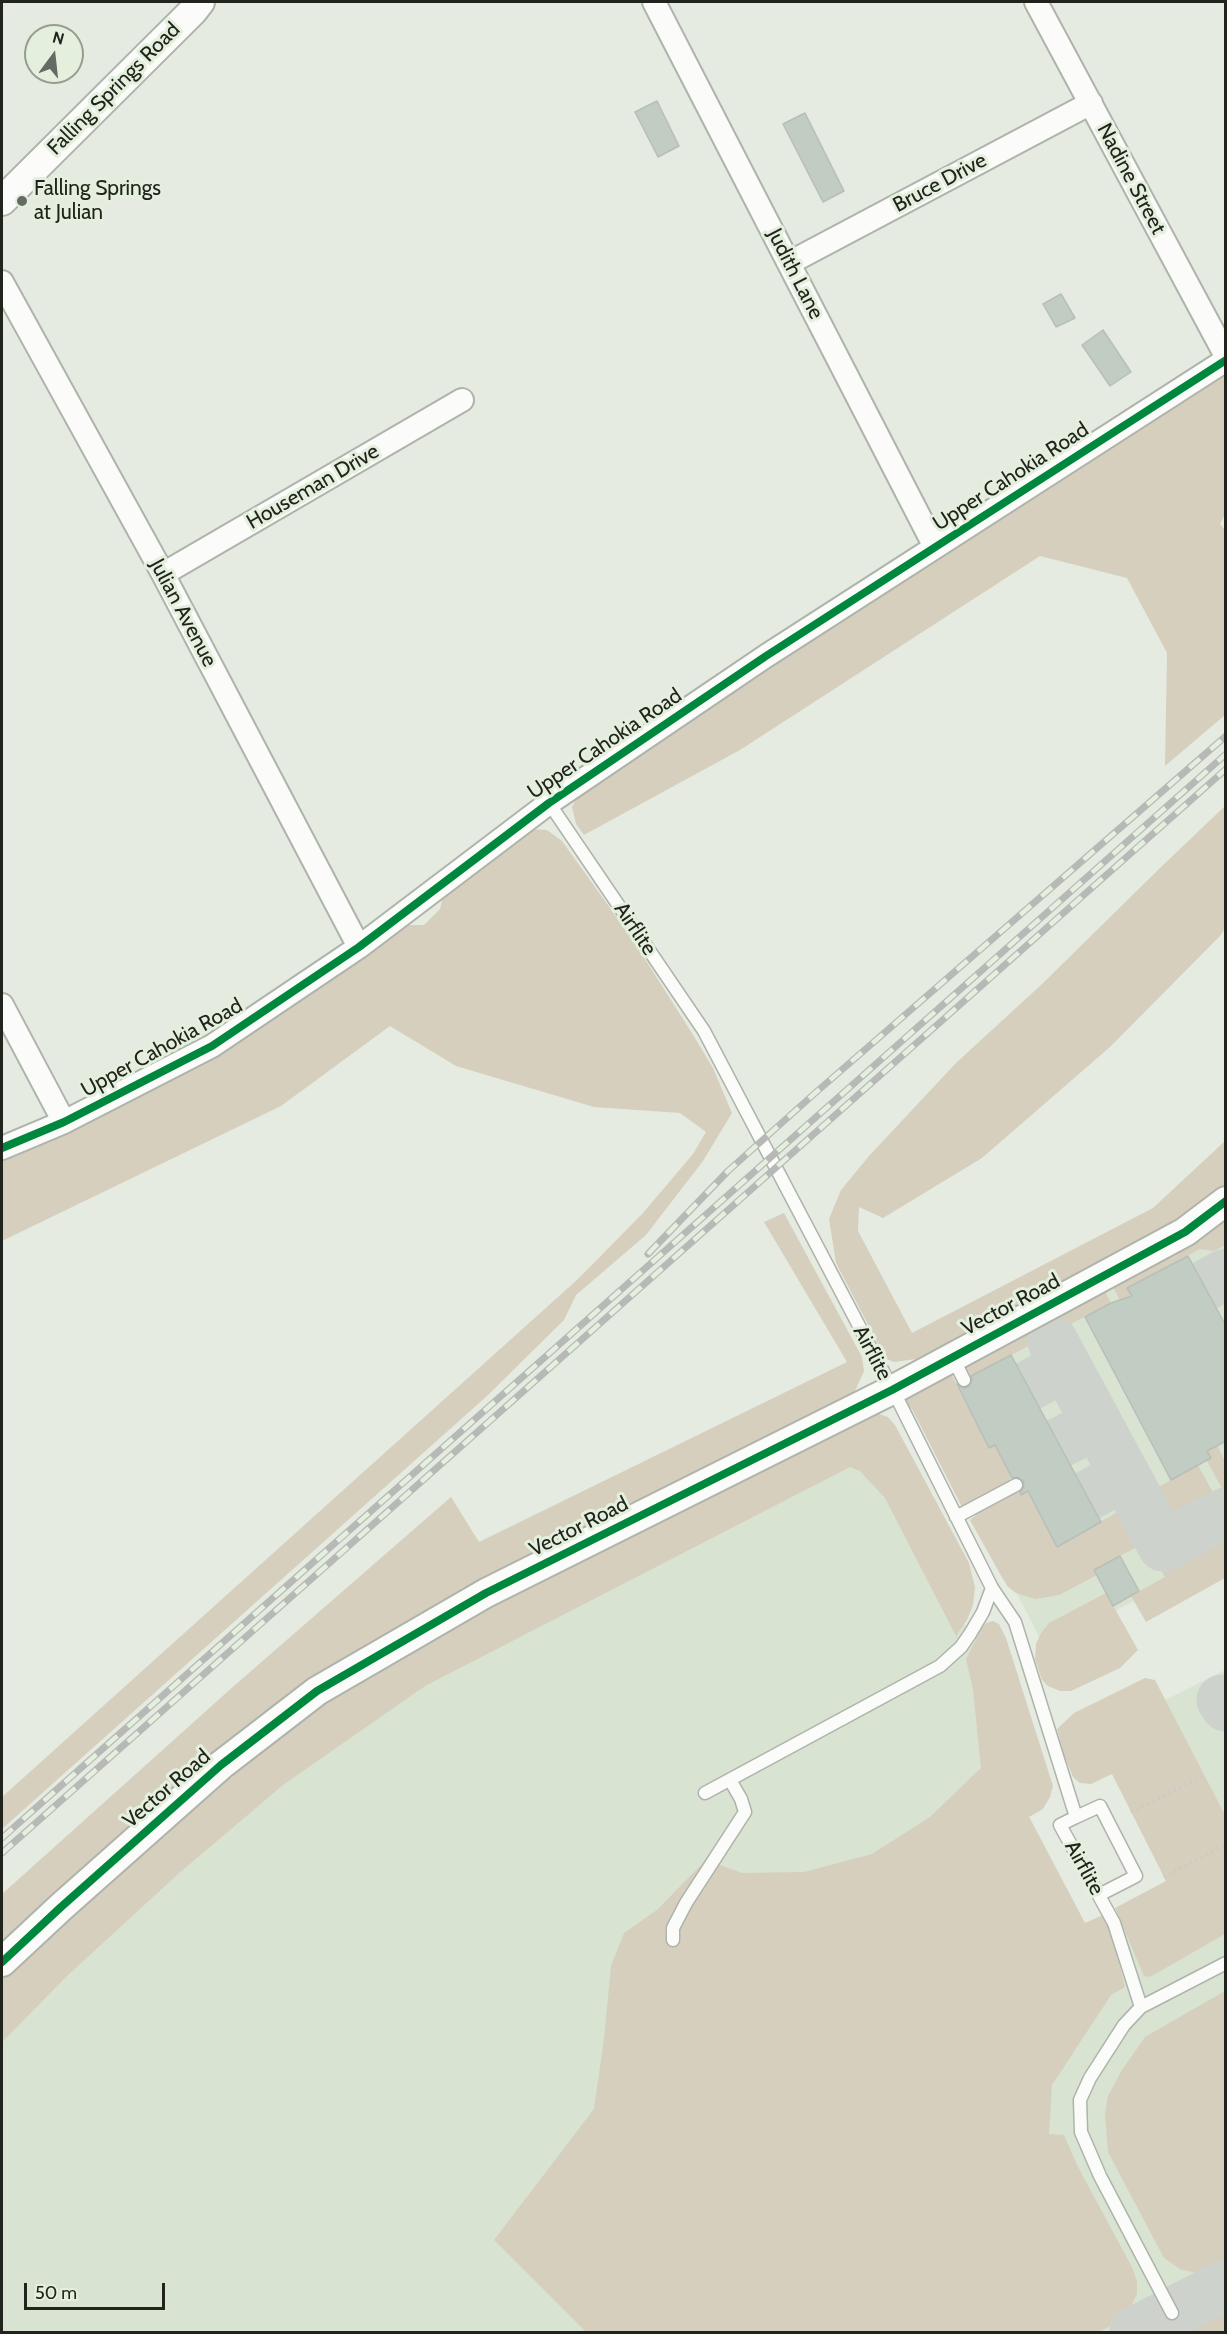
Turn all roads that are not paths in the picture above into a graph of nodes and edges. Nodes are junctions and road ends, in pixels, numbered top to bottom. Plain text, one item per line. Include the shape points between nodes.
1 (200, 2) edge
2 (654, 2) edge
3 (1036, 2) edge
4 (1091, 103) junction
5 (2, 201) edge
6 (789, 263) junction
7 (2, 282) edge
8 (1226, 358) edge
9 (462, 400) dead end
10 (935, 547) junction
11 (163, 574) junction
12 (549, 803) junction
13 (359, 947) junction
14 (2, 1005) edge
15 (64, 1122) junction
16 (2, 1148) edge
17 (1226, 1201) edge
18 (892, 1390) junction
19 (1016, 1485) dead end
20 (956, 1517) junction
21 (992, 1588) junction
22 (730, 1780) junction
23 (705, 1793) dead end
24 (1076, 1817) junction
25 (1099, 1895) junction
26 (673, 1940) dead end
27 (2, 1962) edge
28 (1226, 1963) edge
29 (1141, 2007) junction
30 (1172, 2313) dead end

1 - 5 street, Falling Springs Road
2 - 6 street, Judith Lane
3 - 4 street, Nadine Street
4 - 6 street, Bruce Drive
4 - 8 street, Nadine Street
6 - 10 street, Judith Lane
7 - 11 street, Julian Avenue
8 - 10 street, Upper Cahokia Road
9 - 11 street, Houseman Drive
10 - 12 street, Upper Cahokia Road
11 - 13 street, Julian Avenue
12 - 13 street, Upper Cahokia Road
12 - 18 lane, Airflite via 704,1031
13 - 15 street, Upper Cahokia Road via 212,1046
14 - 15 street
15 - 16 street, Upper Cahokia Road
17 - 18 street, Vector Road via 1185,1232 958,1369
18 - 20 lane, Airflite
18 - 27 street, Vector Road via 486,1593 317,1691 221,1765
19 - 20 lane
20 - 21 lane, Airflite
21 - 22 lane via 970,1634 940,1666
21 - 24 lane, Airflite via 1014,1622
22 - 23 lane
22 - 26 lane via 745,1812 686,1903 673,1928
24 - 25 lane, Airflite via 1060,1825
24 - 25 lane via 1101,1806 1136,1876
25 - 29 lane, Airflite via 1114,1923
28 - 29 lane
29 - 30 lane via 1124,2025 1090,2078 1080,2100 1081,2132

